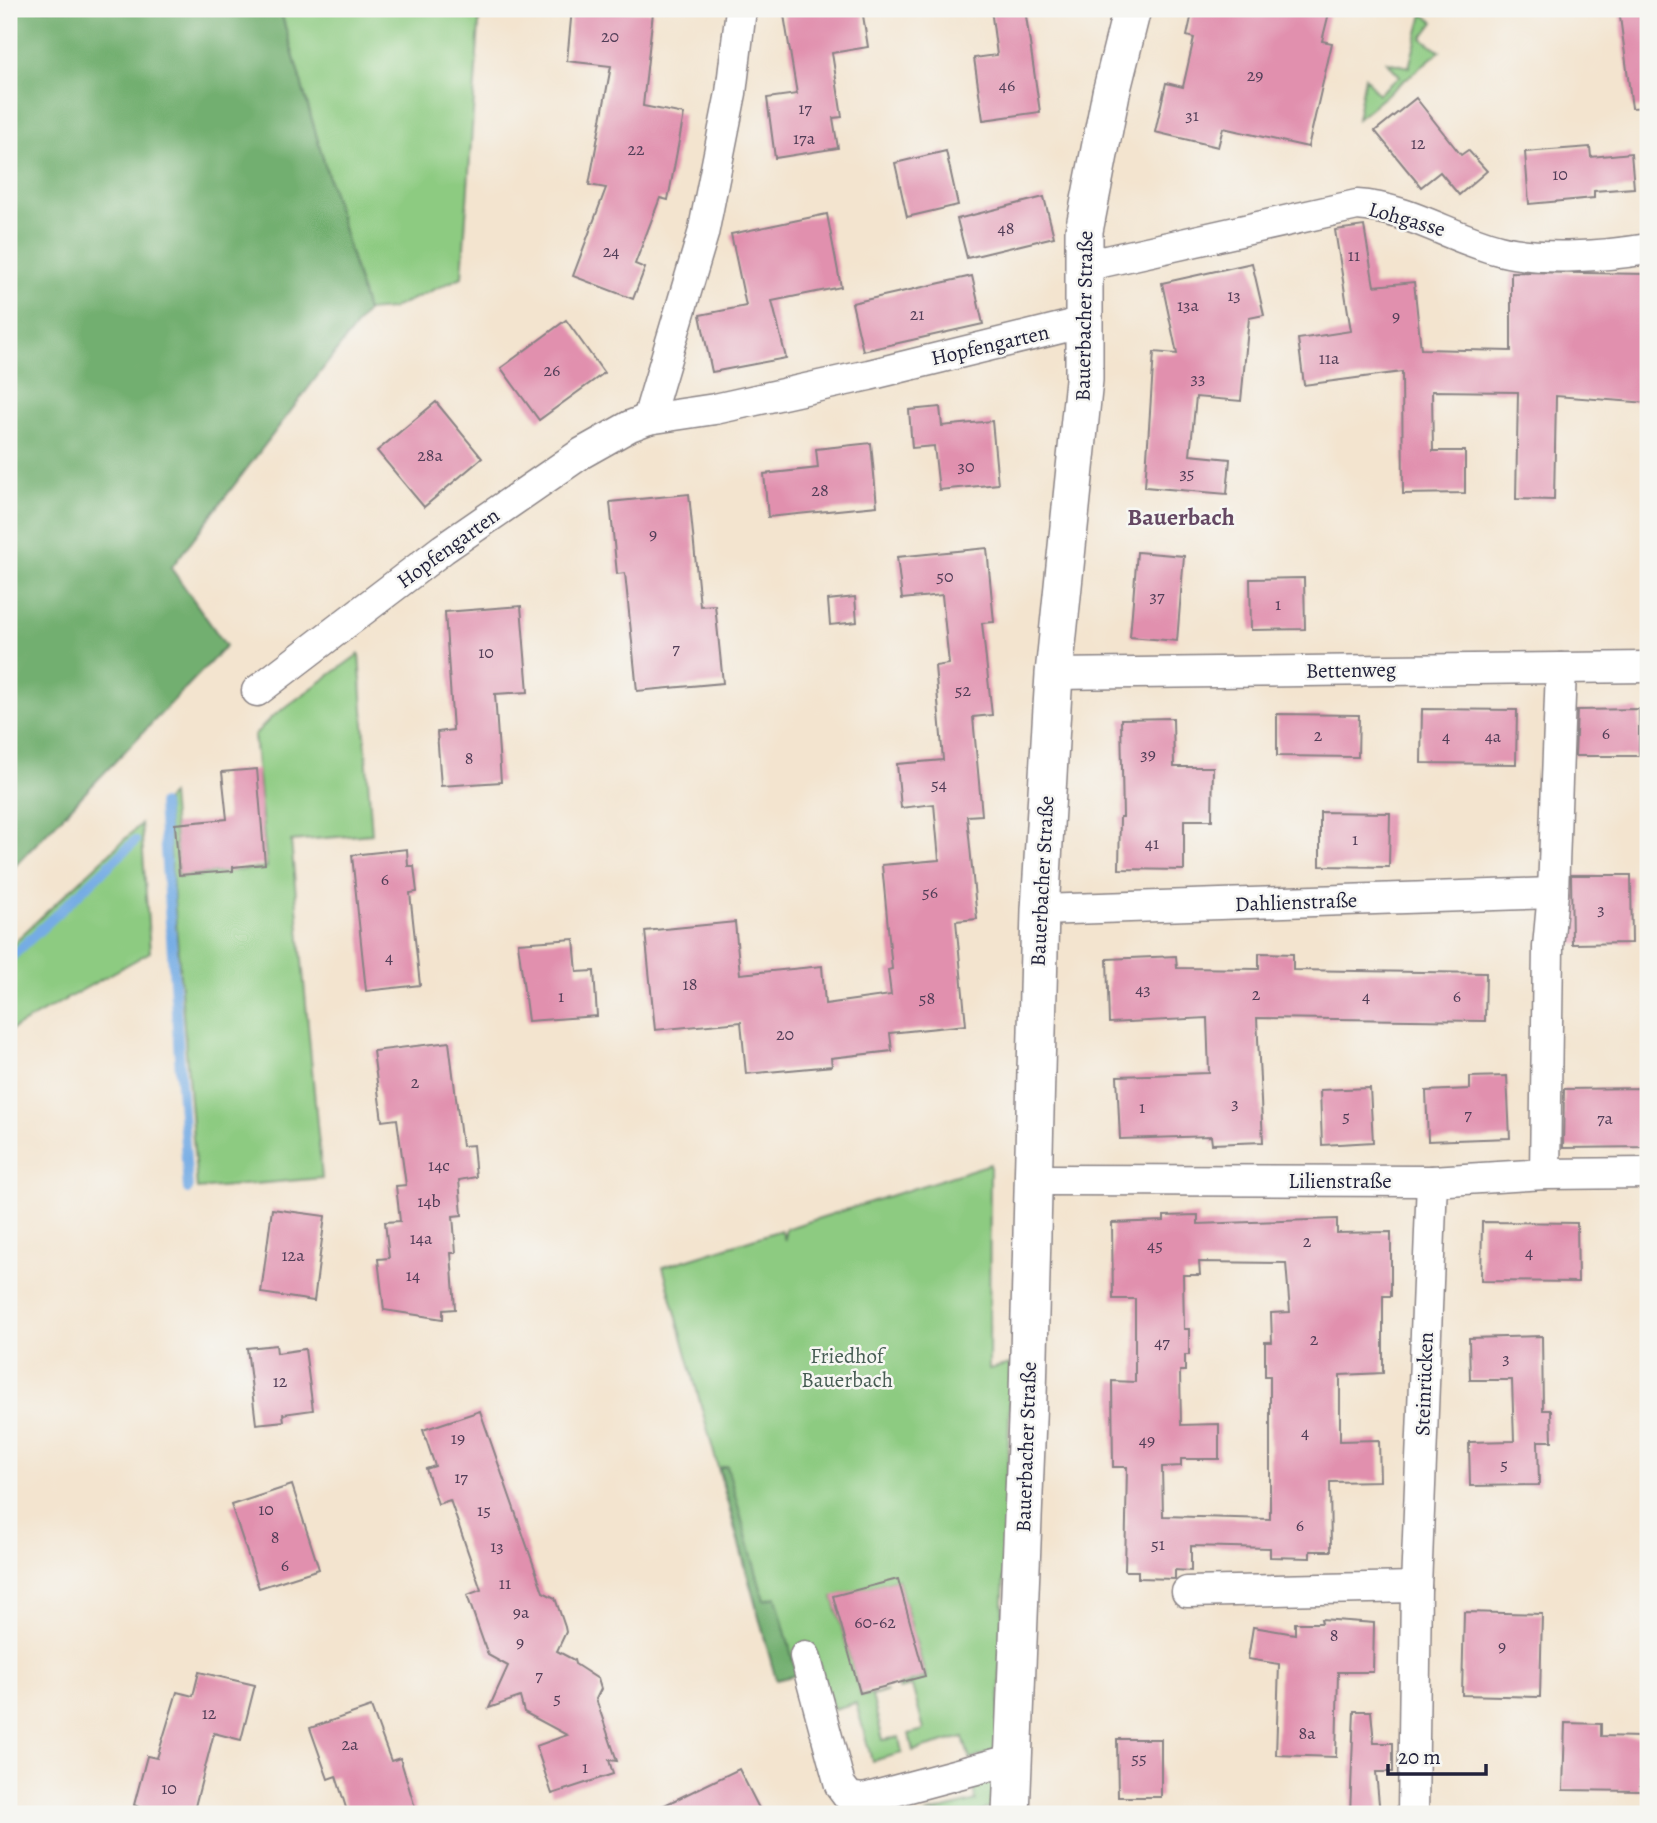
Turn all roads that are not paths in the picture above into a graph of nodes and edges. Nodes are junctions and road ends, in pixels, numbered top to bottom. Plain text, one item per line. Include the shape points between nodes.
1 (741, 9) edge
2 (1132, 9) edge
3 (1648, 249) edge
4 (1084, 266) junction
5 (1085, 322) junction
6 (649, 419) junction
7 (1648, 667) edge
8 (1561, 668) junction
9 (1054, 674) junction
10 (257, 691) dead end
11 (1553, 893) junction
12 (1040, 910) junction
13 (1648, 1173) edge
14 (1545, 1174) junction
15 (1031, 1180) junction
16 (1432, 1181) junction
17 (1416, 1587) junction
18 (1186, 1592) dead end
19 (805, 1656) dead end
20 (1014, 1759) junction
21 (1011, 1814) edge
22 (1413, 1814) edge

1 - 6 street via 731,93 702,234
2 - 4 street, Bauerbacher Straße via 1094,174 1084,231
3 - 4 street, Lohgasse via 1617,254 1518,254 1388,210 1357,205
4 - 5 street, Bauerbacher Straße
5 - 6 street, Hopfengarten via 753,400
5 - 9 street, Bauerbacher Straße via 1083,393
6 - 10 street, Hopfengarten via 610,435 443,549
7 - 8 street, Bettenweg
8 - 9 street, Bettenweg
8 - 11 street
9 - 12 street, Bauerbacher Straße
11 - 12 street, Dahlienstraße
11 - 14 street
12 - 15 street, Bauerbacher Straße
13 - 14 street, Lilienstraße
14 - 16 street, Lilienstraße
15 - 16 street, Lilienstraße
15 - 20 street, Bauerbacher Straße
16 - 17 street, Steinrücken
17 - 18 street
17 - 22 street, Steinrücken
19 - 20 street via 840,1785 849,1797 864,1799
20 - 21 street, Bauerbacher Straße

